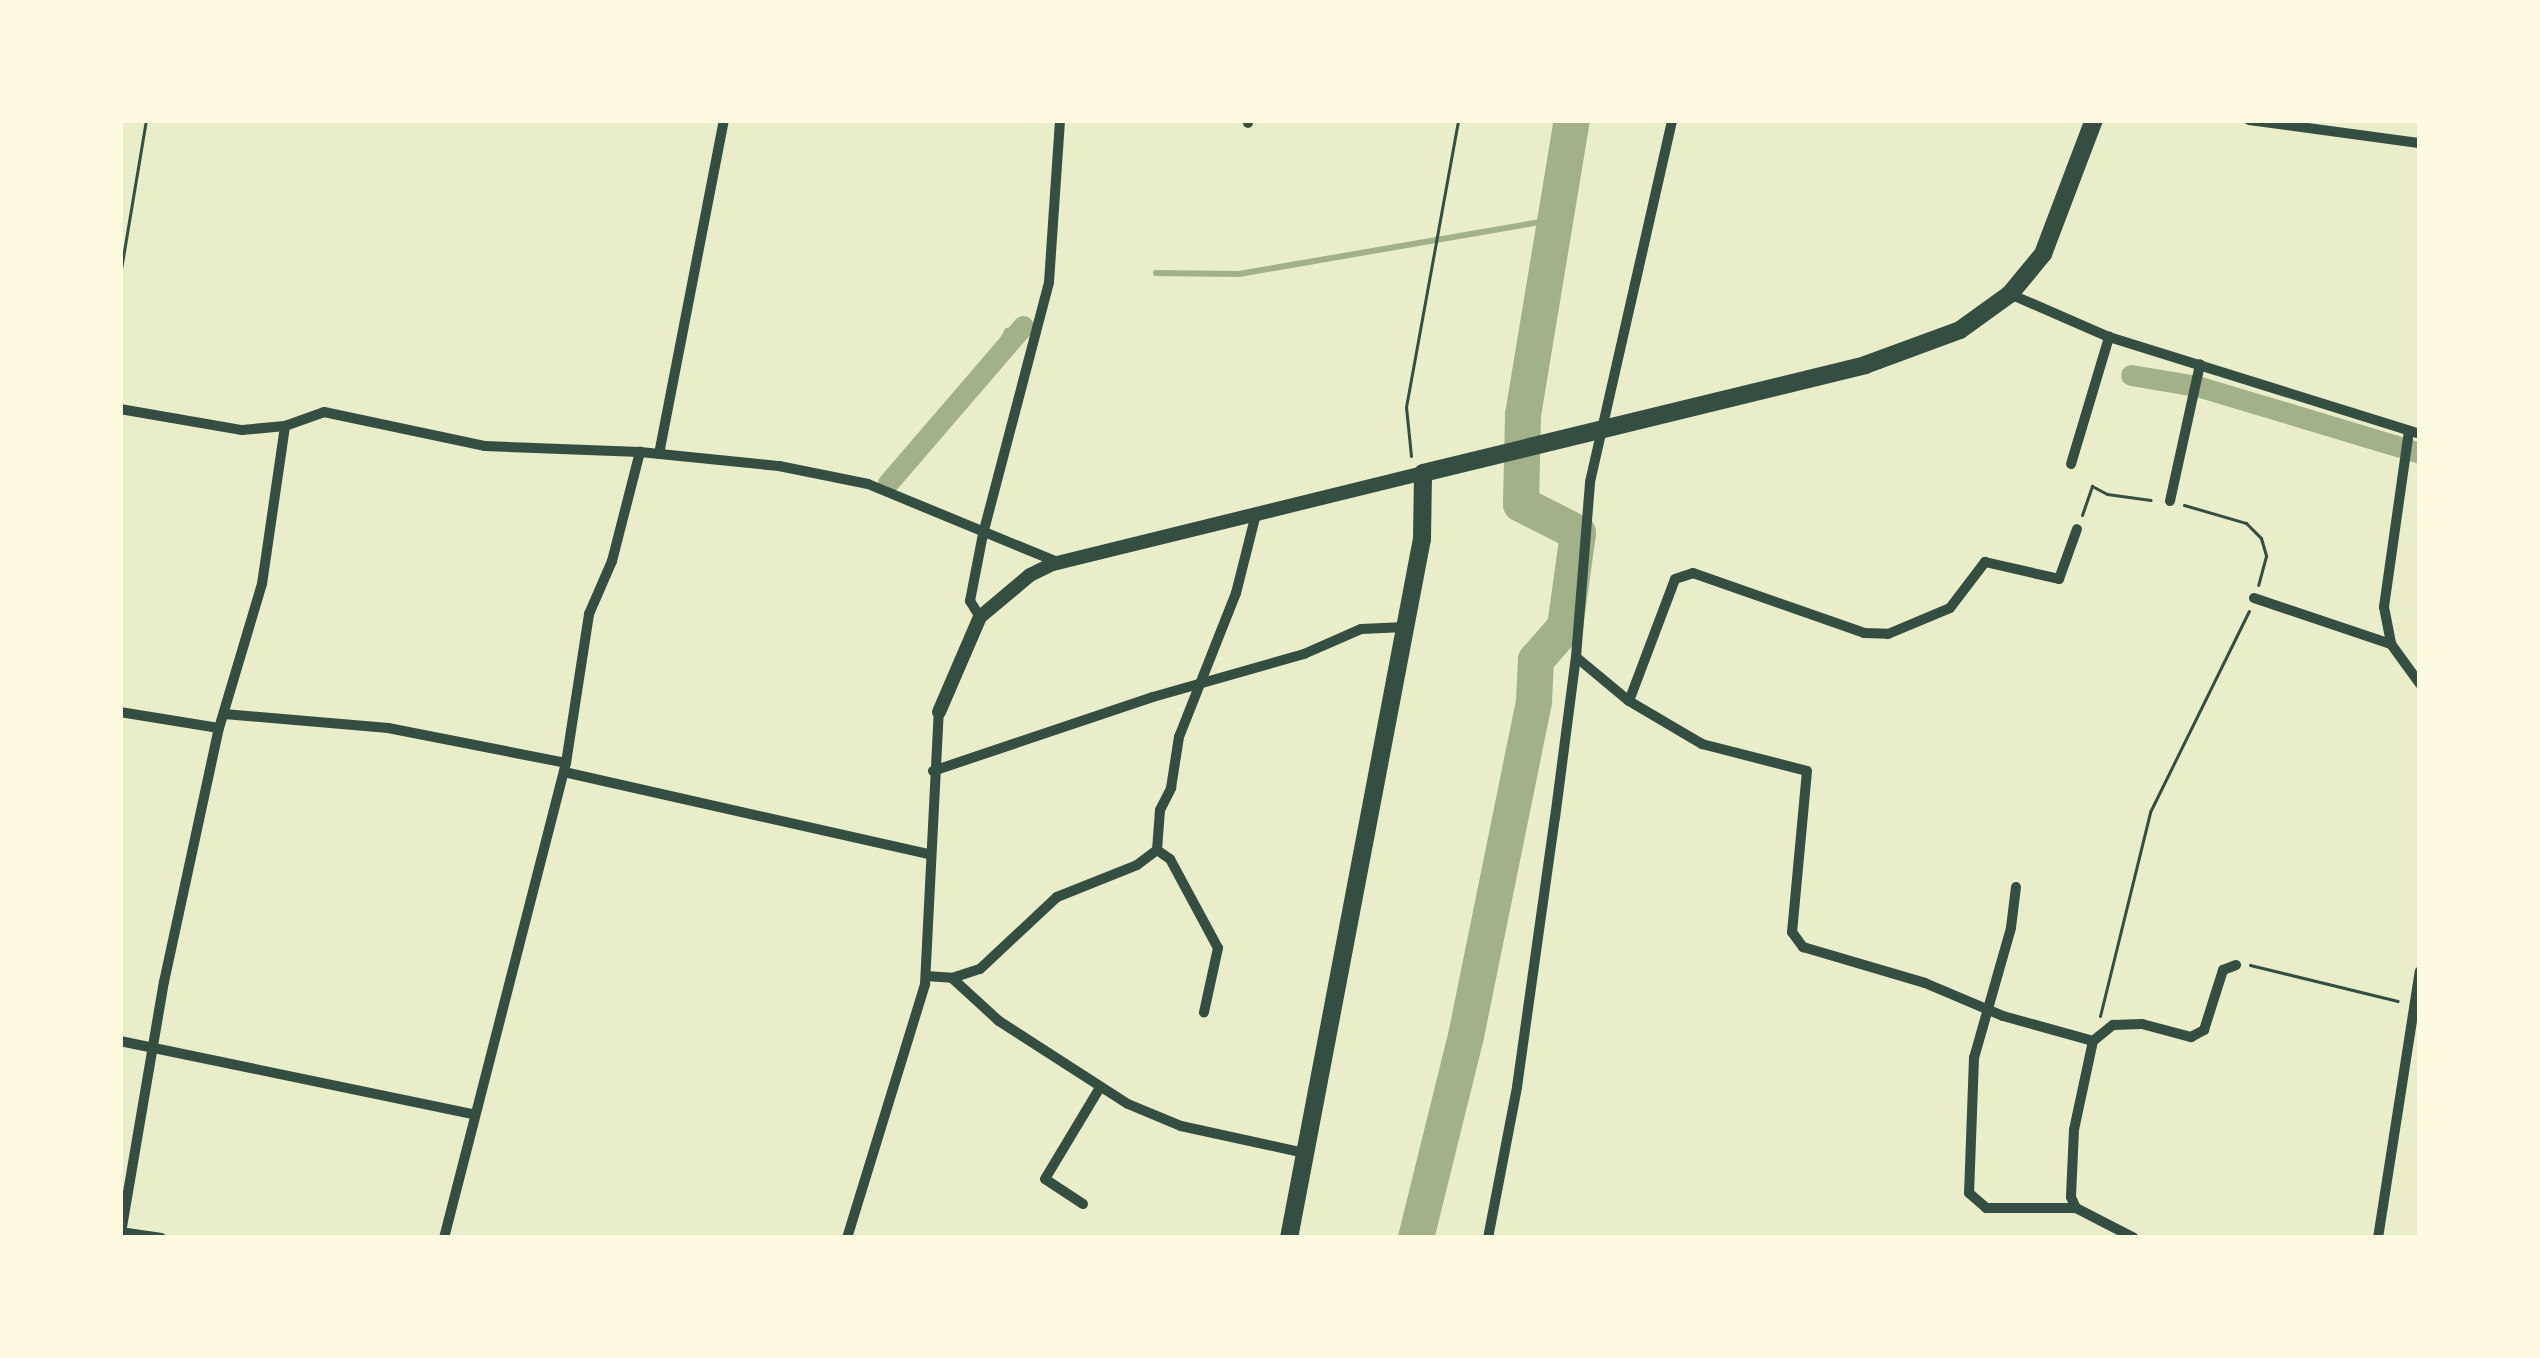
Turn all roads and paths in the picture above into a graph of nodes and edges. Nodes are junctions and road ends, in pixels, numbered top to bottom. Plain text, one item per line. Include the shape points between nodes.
1 (146, 120) edge
2 (721, 120) edge
3 (1060, 120) edge
4 (1458, 120) edge
5 (1672, 120) edge
6 (2094, 120) edge
7 (2249, 120) edge
8 (2420, 143) edge
9 (120, 275) edge
10 (2010, 294) junction
11 (2109, 337) junction
12 (2200, 364) junction
13 (120, 409) edge
14 (285, 426) junction
15 (1605, 426) junction
16 (2412, 435) edge
17 (640, 452) junction
18 (659, 454) junction
19 (2071, 464) dead end
20 (1418, 474) junction
21 (2170, 501) junction
22 (1256, 514) junction
23 (2077, 530) joint
24 (982, 533) junction
25 (1059, 562) junction
26 (2254, 598) junction
27 (980, 617) junction
28 (1405, 627) junction
29 (2391, 644) junction
30 (1576, 657) junction
31 (1204, 682) junction
32 (2420, 684) edge
33 (1630, 701) junction
34 (120, 712) edge
35 (939, 712) joint
36 (224, 714) junction
37 (219, 728) junction
38 (565, 768) junction
39 (933, 771) junction
40 (1157, 850) junction
41 (929, 854) junction
42 (2016, 887) dead end
43 (2236, 965) joint
44 (2420, 970) edge
45 (926, 976) junction
46 (952, 978) junction
47 (2412, 1005) junction
48 (1987, 1009) junction
49 (1204, 1012) dead end
50 (120, 1041) edge
51 (2093, 1041) junction
52 (152, 1047) junction
53 (1099, 1089) junction
54 (472, 1114) junction
55 (1306, 1153) junction
56 (1083, 1204) dead end
57 (2075, 1208) junction
58 (121, 1233) edge
59 (162, 1238) edge
60 (444, 1238) edge
61 (847, 1238) edge
62 (1289, 1238) edge
63 (1488, 1238) edge
64 (2134, 1238) edge
65 (2378, 1238) edge

1 - 9 path
2 - 18 street
3 - 24 street via 1049,282
4 - 20 path via 1406,407
5 - 15 street
6 - 10 main road via 2043,254
7 - 8 street
10 - 11 street
10 - 15 main road via 1960,330 1917,348
11 - 12 street
11 - 19 street
12 - 16 street
12 - 21 street
13 - 14 street via 242,430
14 - 17 street via 324,412 485,446
14 - 36 street via 262,584
15 - 20 main road
15 - 30 street via 1590,482
16 - 29 street via 2384,607
17 - 18 street
17 - 38 street via 590,614
18 - 24 street via 868,484
20 - 22 street
20 - 28 main road via 1422,539
21 - 23 path via 2092,486
21 - 26 path via 2246,524 2261,538 2266,556
22 - 25 street
22 - 31 street
23 - 33 street via 2059,579 1985,562 1950,608 1888,634 1864,633 1693,573 1675,579
24 - 25 street
24 - 27 street via 970,601
25 - 27 street via 1003,592
26 - 29 street
26 - 51 path via 2150,812
27 - 35 street
28 - 31 street via 1361,629
28 - 55 main road
29 - 32 street
30 - 33 street
30 - 63 street via 1517,1087
31 - 39 street
31 - 40 street via 1179,737
33 - 48 street via 1702,744 1807,771 1792,932 1802,947
34 - 37 street
35 - 39 street
36 - 37 street
36 - 38 street via 388,728
37 - 52 street
38 - 41 street
38 - 54 street
39 - 41 street
40 - 46 street via 1057,897 980,968
40 - 49 street via 1170,859 1218,948
41 - 45 street
42 - 48 street
43 - 47 path
43 - 51 street via 2223,970 2204,1030 2191,1037 2113,1025
44 - 47 street
45 - 46 street
45 - 61 street
46 - 53 street
47 - 65 street
48 - 51 street
48 - 57 street via 1975,1058 1969,1193 1987,1208
50 - 52 street
51 - 57 street via 2074,1130
52 - 54 street
52 - 58 street
53 - 55 street via 1181,1126
53 - 56 street via 1046,1179
54 - 60 street
55 - 62 main road
57 - 64 street
58 - 59 street

